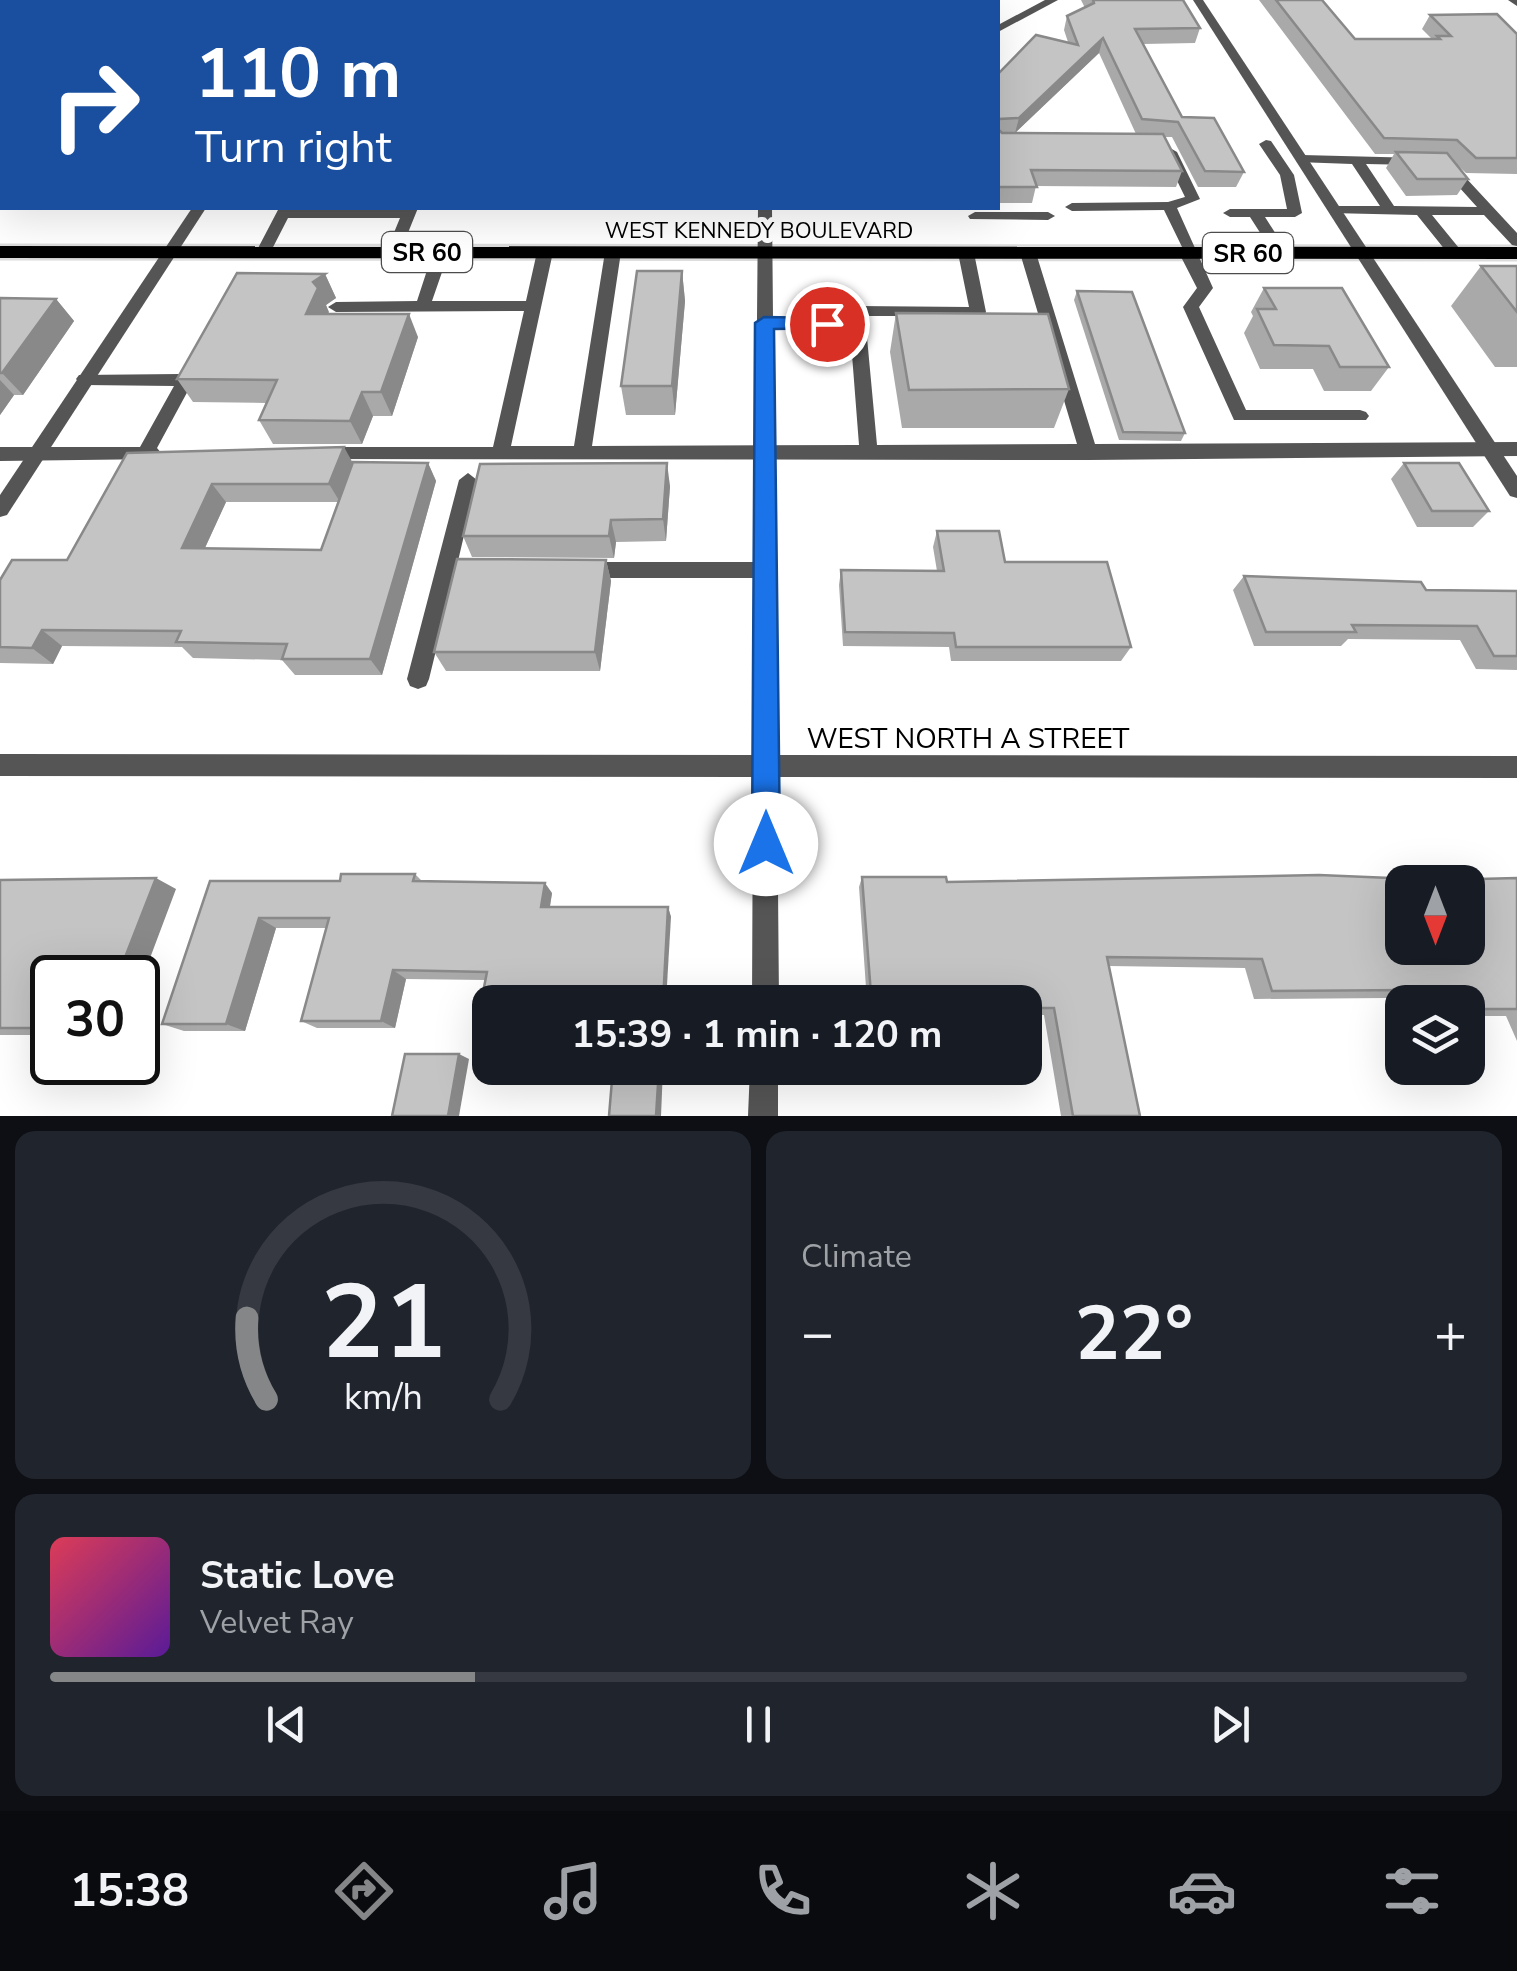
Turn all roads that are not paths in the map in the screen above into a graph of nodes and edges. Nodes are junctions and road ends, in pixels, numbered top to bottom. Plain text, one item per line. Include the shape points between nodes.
1 (1054, 0) edge
2 (1198, 0) edge
3 (1000, 28) edge
4 (1164, 142) edge
5 (1266, 144) dead end
6 (1302, 159) junction
7 (1356, 160) junction
8 (1287, 175) junction
9 (1313, 176) junction
10 (1072, 206) dead end
11 (1169, 206) junction
12 (198, 210) edge
13 (764, 210) edge
14 (1335, 210) junction
15 (1390, 210) junction
16 (1421, 210) junction
17 (284, 211) edge
18 (327, 211) edge
19 (350, 211) edge
20 (374, 211) edge
21 (410, 211) edge
22 (1488, 211) junction
23 (1230, 213) dead end
24 (1256, 214) junction
25 (975, 216) dead end
26 (1028, 216) junction
27 (1048, 216) dead end
28 (1517, 242) edge
29 (0, 252) edge
30 (167, 252) junction
31 (264, 252) junction
32 (394, 252) junction
33 (441, 252) junction
34 (545, 252) junction
35 (613, 252) junction
36 (764, 252) junction
37 (966, 252) junction
38 (1034, 252) junction
39 (1190, 252) junction
40 (1280, 252) junction
41 (1364, 253) junction
42 (1455, 253) junction
43 (1517, 253) edge
44 (336, 306) dead end
45 (423, 306) junction
46 (533, 306) junction
47 (764, 323) junction
48 (858, 324) junction
49 (204, 346) edge
50 (85, 379) junction
51 (186, 380) junction
52 (1360, 416) dead end
53 (1490, 449) junction
54 (1517, 449) edge
55 (869, 452) junction
56 (1089, 453) junction
57 (0, 454) edge
58 (36, 454) junction
59 (303, 454) edge
60 (500, 454) junction
61 (582, 454) junction
62 (764, 455) junction
63 (468, 480) dead end
64 (1517, 490) edge
65 (0, 510) edge
66 (446, 570) junction
67 (504, 570) edge
68 (562, 570) edge
69 (764, 570) junction
70 (418, 679) dead end
71 (0, 765) edge
72 (1517, 766) edge
73 (767, 768) junction
74 (764, 985) edge
75 (764, 1085) edge
76 (764, 1116) edge

1 - 3 street
2 - 6 street
4 - 11 street via 1194,199
5 - 8 street
6 - 7 street
6 - 9 street
7 - 15 street
7 - 22 street via 1442,162
8 - 9 street
8 - 24 street via 1295,213
9 - 14 street
10 - 11 street
11 - 39 street
12 - 30 street
13 - 36 street
14 - 15 street
14 - 41 street
15 - 16 street
16 - 22 street
16 - 42 street
17 - 18 street
17 - 31 street
18 - 19 street
19 - 20 street
20 - 21 street
21 - 32 street
22 - 28 street
23 - 24 street
24 - 40 street
25 - 26 street
26 - 27 street
26 - 38 street
29 - 30 main road, WEST KENNEDY BOULEVARD / SR 60
30 - 31 main road, WEST KENNEDY BOULEVARD / SR 60
30 - 50 street
31 - 32 main road, WEST KENNEDY BOULEVARD / SR 60
32 - 33 main road, WEST KENNEDY BOULEVARD / SR 60
33 - 34 main road, WEST KENNEDY BOULEVARD / SR 60
33 - 45 street
34 - 35 main road, WEST KENNEDY BOULEVARD / SR 60
34 - 46 street
35 - 36 main road, WEST KENNEDY BOULEVARD / SR 60
35 - 61 street
36 - 37 main road, WEST KENNEDY BOULEVARD / SR 60
36 - 47 street
37 - 38 main road, WEST KENNEDY BOULEVARD / SR 60
37 - 48 street via 978,312 857,311
38 - 39 main road, WEST KENNEDY BOULEVARD / SR 60
38 - 56 street
39 - 40 main road, WEST KENNEDY BOULEVARD / SR 60
39 - 52 street via 1205,288 1192,307 1240,416
40 - 41 main road, WEST KENNEDY BOULEVARD / SR 60
41 - 42 main road, WEST KENNEDY BOULEVARD / SR 60
41 - 53 street
42 - 43 main road, WEST KENNEDY BOULEVARD / SR 60
44 - 45 street
45 - 46 street
46 - 60 street
47 - 48 street
47 - 62 street
48 - 55 street
49 - 51 street
50 - 51 street
50 - 58 street
51 - 58 street via 155,454
53 - 54 street
53 - 56 street
53 - 64 street
55 - 56 street
55 - 62 street
57 - 58 street
58 - 65 street
59 - 60 street
60 - 61 street
61 - 62 street
62 - 69 street
63 - 66 street
66 - 67 street
66 - 70 street
68 - 69 street
69 - 73 street
71 - 73 street, WEST NORTH A STREET
72 - 73 street, WEST NORTH A STREET
73 - 74 street
75 - 76 street

